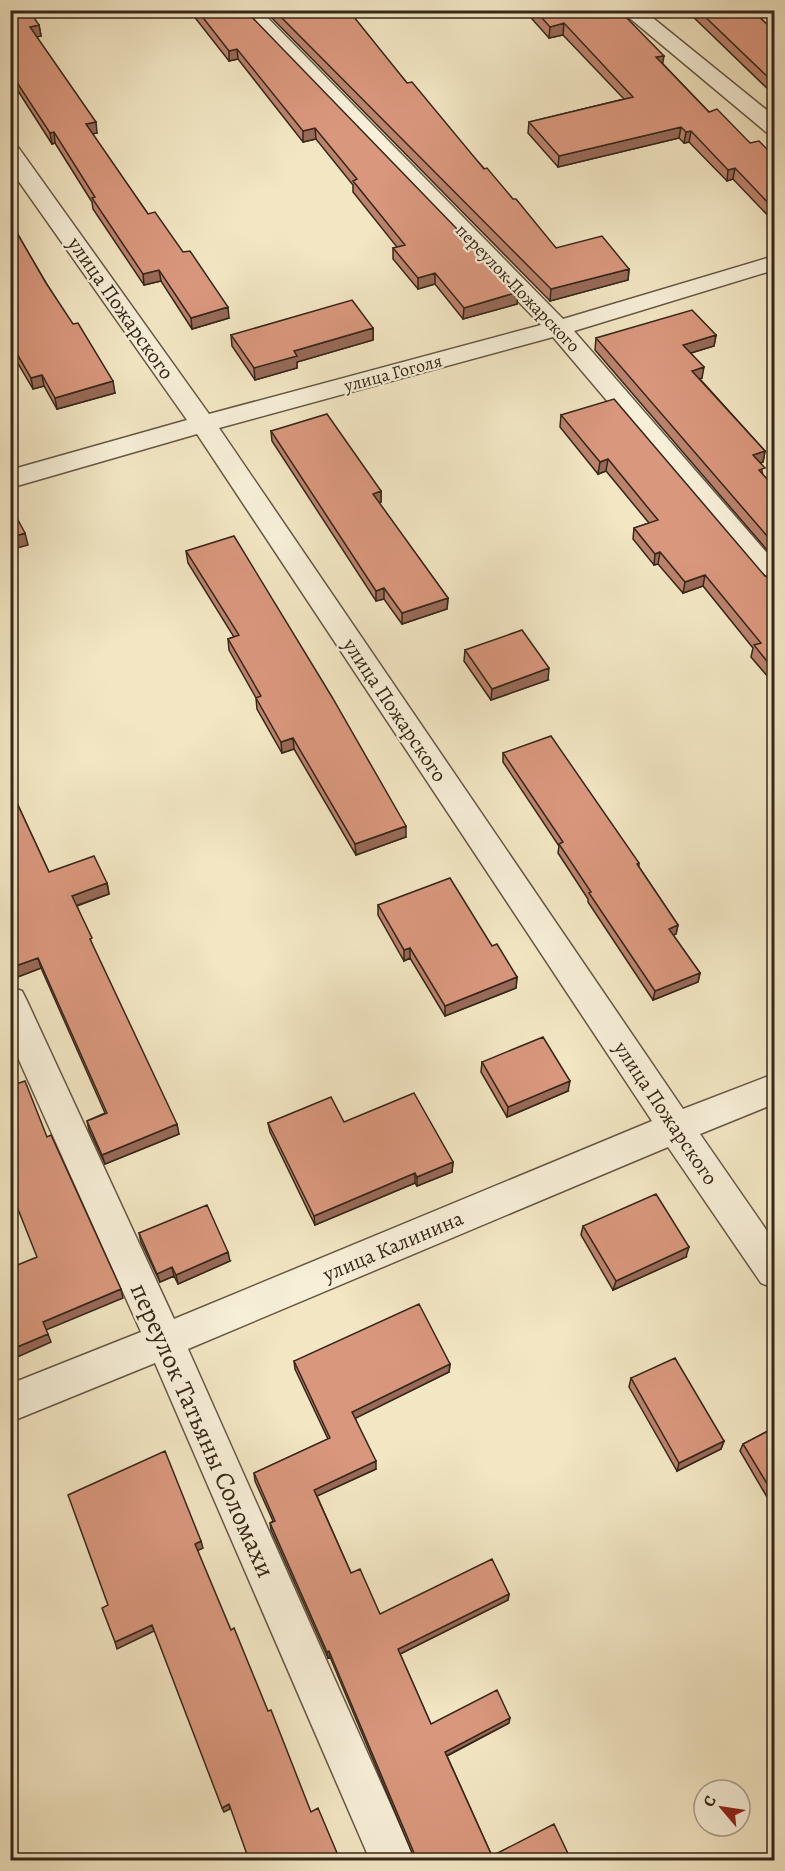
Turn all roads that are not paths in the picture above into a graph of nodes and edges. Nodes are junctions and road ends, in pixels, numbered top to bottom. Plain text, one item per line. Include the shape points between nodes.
1 (248, 10) edge
2 (630, 10) edge
3 (774, 127) edge
4 (10, 152) edge
5 (774, 263) edge
6 (558, 328) junction
7 (203, 424) junction
8 (10, 479) edge
9 (774, 579) edge
10 (10, 1000) edge
11 (774, 1089) edge
12 (675, 1127) junction
13 (774, 1271) edge
14 (165, 1342) junction
15 (10, 1403) edge
16 (393, 1860) edge

1 - 6 street, переулок Пожарского
2 - 3 street
4 - 7 street, улица Пожарского
5 - 6 street, улица Гоголя
6 - 7 street, улица Гоголя
6 - 9 street, переулок Пожарского
7 - 8 street, улица Гоголя
7 - 12 street, улица Пожарского
10 - 14 street, переулок Татьяны Соломахи
11 - 12 street, улица Калинина
12 - 13 street, улица Пожарского
12 - 14 street, улица Калинина
14 - 15 street, улица Калинина
14 - 16 street, переулок Татьяны Соломахи

